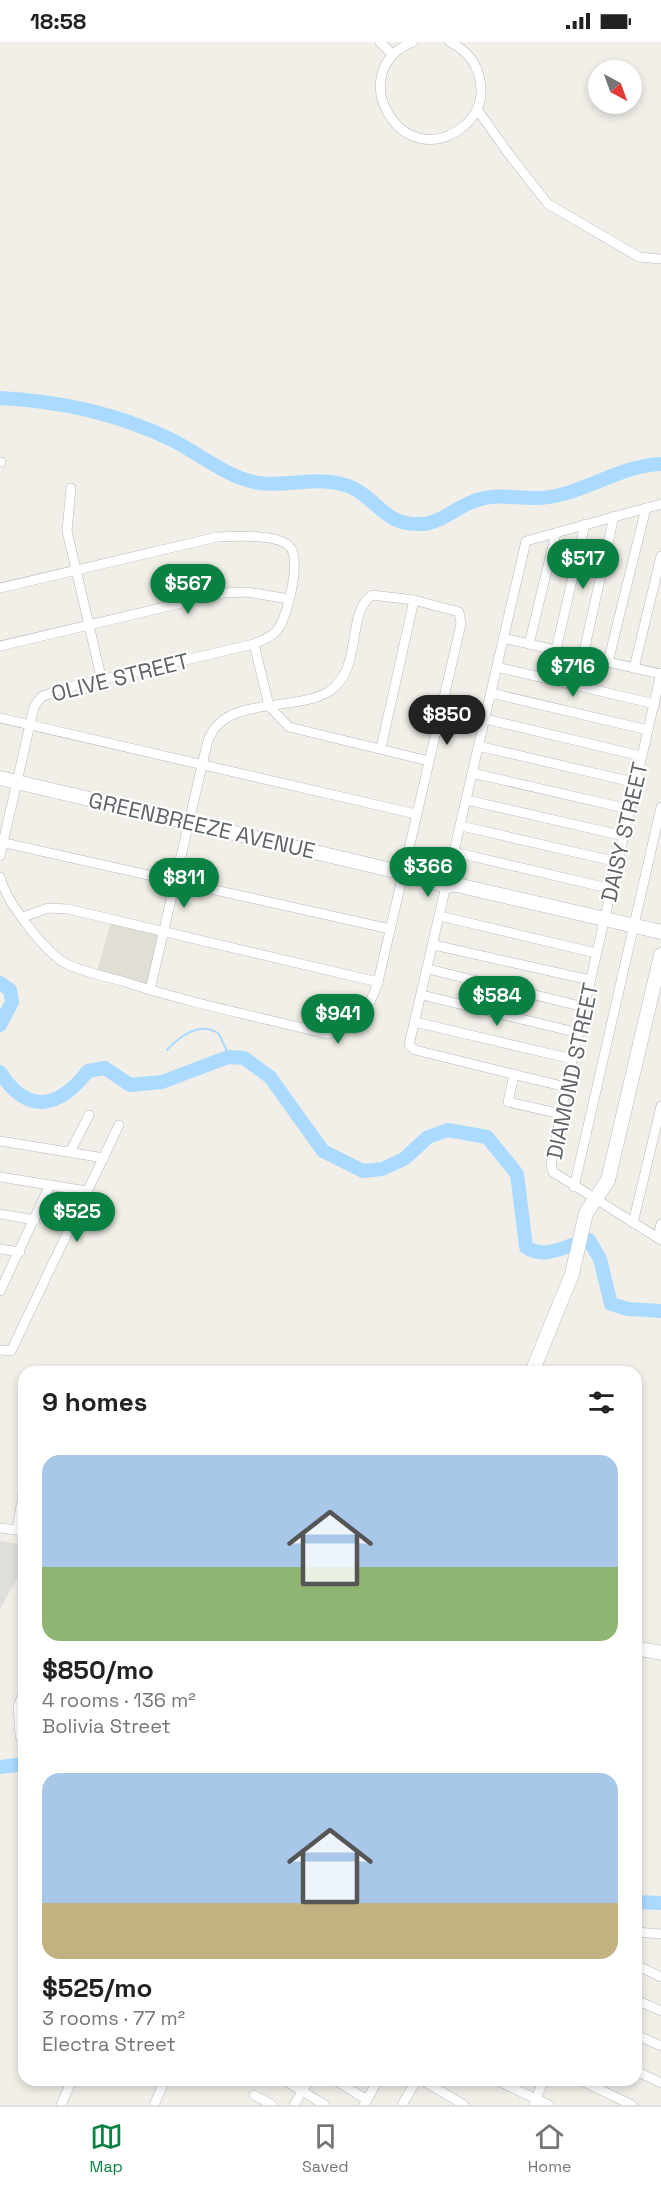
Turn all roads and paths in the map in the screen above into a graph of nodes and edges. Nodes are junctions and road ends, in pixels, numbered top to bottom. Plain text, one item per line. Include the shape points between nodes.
1 (380, 42) edge
2 (413, 42) edge
3 (450, 42) edge
4 (465, 46) edge
5 (393, 55) junction
6 (477, 109) junction
7 (661, 260) edge
8 (71, 488) dead end
9 (661, 504) edge
10 (646, 508) junction
11 (614, 516) junction
12 (585, 524) junction
13 (556, 533) junction
14 (661, 556) edge
15 (76, 568) junction
16 (0, 588) edge
17 (289, 599) junction
18 (414, 600) junction
19 (88, 625) junction
20 (503, 638) junction
21 (254, 644) junction
22 (529, 644) junction
23 (0, 646) edge
24 (556, 650) junction
25 (582, 656) junction
26 (608, 662) junction
27 (497, 667) junction
28 (634, 668) junction
29 (661, 674) edge
30 (102, 681) junction
31 (491, 693) junction
32 (654, 704) junction
33 (269, 706) junction
34 (0, 718) edge
35 (485, 719) junction
36 (29, 725) junction
37 (648, 730) junction
38 (478, 746) junction
39 (381, 748) junction
40 (641, 756) junction
41 (429, 761) junction
42 (204, 764) junction
43 (472, 773) junction
44 (0, 778) edge
45 (18, 781) junction
46 (637, 783) junction
47 (467, 800) junction
48 (661, 807) edge
49 (629, 809) junction
50 (416, 814) junction
51 (191, 821) junction
52 (461, 826) junction
53 (624, 836) junction
54 (2, 842) edge
55 (454, 852) junction
56 (0, 856) edge
57 (618, 862) junction
58 (404, 873) junction
59 (0, 877) edge
60 (177, 879) junction
61 (450, 883) junction
62 (612, 889) junction
63 (440, 916) junction
64 (23, 917) junction
65 (604, 920) junction
66 (634, 926) junction
67 (390, 929) junction
68 (661, 932) edge
69 (164, 933) junction
70 (434, 945) junction
71 (596, 953) junction
72 (661, 955) edge
73 (428, 969) junction
74 (659, 978) edge
75 (590, 980) junction
76 (378, 982) junction
77 (150, 990) junction
78 (422, 995) junction
79 (584, 1006) junction
80 (415, 1022) junction
81 (579, 1033) junction
82 (573, 1059) junction
83 (514, 1075) junction
84 (566, 1087) junction
85 (661, 1106) edge
86 (561, 1114) junction
87 (88, 1115) dead end
88 (119, 1125) dead end
89 (0, 1141) edge
90 (70, 1152) junction
91 (104, 1158) junction
92 (0, 1177) edge
93 (50, 1185) junction
94 (574, 1187) junction
95 (87, 1191) junction
96 (596, 1201) junction
97 (0, 1214) edge
98 (35, 1220) junction
99 (633, 1223) junction
100 (661, 1224) edge
101 (659, 1239) edge
102 (0, 1249) edge
103 (20, 1252) junction
104 (2, 1285) edge
105 (0, 1350) edge
106 (534, 1366) edge
107 (0, 1528) edge
108 (18, 1531) edge
109 (642, 1649) edge
110 (661, 1653) edge
111 (642, 1932) edge
112 (661, 1934) edge
113 (642, 1968) edge
114 (661, 1977) edge
115 (642, 2003) edge
116 (661, 2011) edge
117 (642, 2038) edge
118 (661, 2046) edge
119 (642, 2074) edge
120 (661, 2083) edge
121 (69, 2086) edge
122 (162, 2086) edge
123 (294, 2086) edge
124 (306, 2086) edge
125 (343, 2086) edge
126 (375, 2086) edge
127 (413, 2086) edge
128 (432, 2086) edge
129 (512, 2086) edge
130 (542, 2086) edge
131 (592, 2086) edge
132 (303, 2091) junction
133 (254, 2095) dead end
134 (366, 2102) edge
135 (535, 2102) edge
136 (61, 2105) edge
137 (154, 2105) edge
138 (272, 2105) edge
139 (294, 2105) edge
140 (324, 2105) edge
141 (402, 2105) edge
142 (464, 2105) edge
143 (549, 2105) edge
144 (632, 2105) edge

1 - 5 street
2 - 5 street
3 - 4 street
4 - 6 street via 481,78 482,94
5 - 6 street via 380,84 381,100 397,127 418,138 442,139 469,123
6 - 7 street via 548,204 639,257
8 - 15 street via 67,531
9 - 10 street
10 - 11 street
10 - 26 street
11 - 12 street
11 - 25 street
12 - 13 street
12 - 24 street
13 - 20 street via 526,541
13 - 22 street
14 - 28 street
15 - 16 street
15 - 17 street, OLIVE STREET via 216,537 273,540 285,543 293,552 295,566
15 - 19 street
17 - 19 street via 247,592 224,593
17 - 21 street, OLIVE STREET via 280,626
18 - 33 street via 378,593 366,599 352,656 340,681 325,693
18 - 39 street
18 - 41 street via 455,609 462,616
19 - 23 street
19 - 30 street
20 - 22 street
20 - 27 street
21 - 30 street, OLIVE STREET
21 - 33 street
22 - 24 street
24 - 25 street
25 - 26 street
26 - 28 street
27 - 31 street
27 - 32 street
28 - 29 street
29 - 32 street, DAISY STREET
30 - 36 street, OLIVE STREET via 41,697
31 - 35 street
31 - 37 street
32 - 37 street, DAISY STREET
33 - 39 street via 289,727
33 - 42 street via 239,712 215,727
34 - 36 street
35 - 38 street
35 - 40 street
36 - 42 street
36 - 45 street, OLIVE STREET
37 - 40 street, DAISY STREET
38 - 43 street
38 - 46 street
39 - 41 street
40 - 46 street, DAISY STREET
41 - 50 street
42 - 50 street
42 - 51 street
43 - 47 street
43 - 49 street
44 - 45 street, GREENBREEZE AVENUE
45 - 51 street, GREENBREEZE AVENUE
45 - 54 street, OLIVE STREET
46 - 49 street, DAISY STREET
47 - 52 street
47 - 53 street
48 - 66 street
49 - 53 street, DAISY STREET
50 - 58 street
51 - 58 street, GREENBREEZE AVENUE
51 - 60 street
52 - 55 street
52 - 57 street
53 - 57 street, DAISY STREET
54 - 56 street, OLIVE STREET
54 - 60 street
55 - 61 street
55 - 62 street
57 - 62 street, DAISY STREET
58 - 61 street, GREENBREEZE AVENUE via 422,873
58 - 67 street
59 - 64 street via 5,893
60 - 67 street
60 - 69 street
61 - 63 street
61 - 65 street, GREENBREEZE AVENUE
62 - 65 street, DAISY STREET
63 - 70 street
63 - 71 street
64 - 69 street via 59,908
64 - 77 street via 42,942 69,966
65 - 66 street, GREENBREEZE AVENUE
65 - 71 street, DIAMOND STREET
66 - 68 street, GREENBREEZE AVENUE
66 - 94 street
67 - 76 street
69 - 76 street
69 - 77 street
70 - 73 street
70 - 75 street
71 - 75 street, DIAMOND STREET
72 - 74 street
73 - 78 street
73 - 79 street
74 - 96 street via 611,1170
75 - 79 street, DIAMOND STREET
76 - 77 street via 366,1012 350,1026 327,1034
78 - 80 street
78 - 81 street
79 - 81 street, DIAMOND STREET
80 - 82 street
80 - 83 street via 411,1048
81 - 82 street, DIAMOND STREET
82 - 84 street, DIAMOND STREET
83 - 84 street
83 - 86 street via 508,1102
84 - 86 street, DIAMOND STREET
85 - 99 street
86 - 94 street, DIAMOND STREET via 551,1169
87 - 90 street
88 - 91 street
89 - 90 street
90 - 91 street
91 - 95 street
92 - 93 street
93 - 95 street
93 - 98 street
94 - 96 street, DIAMOND STREET
95 - 105 street via 12,1351
96 - 99 street, DIAMOND STREET
96 - 106 street via 584,1226 572,1274
97 - 98 street
98 - 103 street
99 - 101 street, DIAMOND STREET
100 - 101 street
102 - 103 street
103 - 104 street
107 - 108 street
109 - 110 street
111 - 112 street
113 - 114 street
115 - 116 street
117 - 118 street
119 - 120 street
121 - 136 street
122 - 137 street
123 - 132 street
124 - 132 street
125 - 134 street
126 - 134 street
127 - 141 street
128 - 142 street
129 - 135 street
130 - 135 street
131 - 144 street
132 - 139 street
132 - 140 street
133 - 138 street
135 - 143 street

